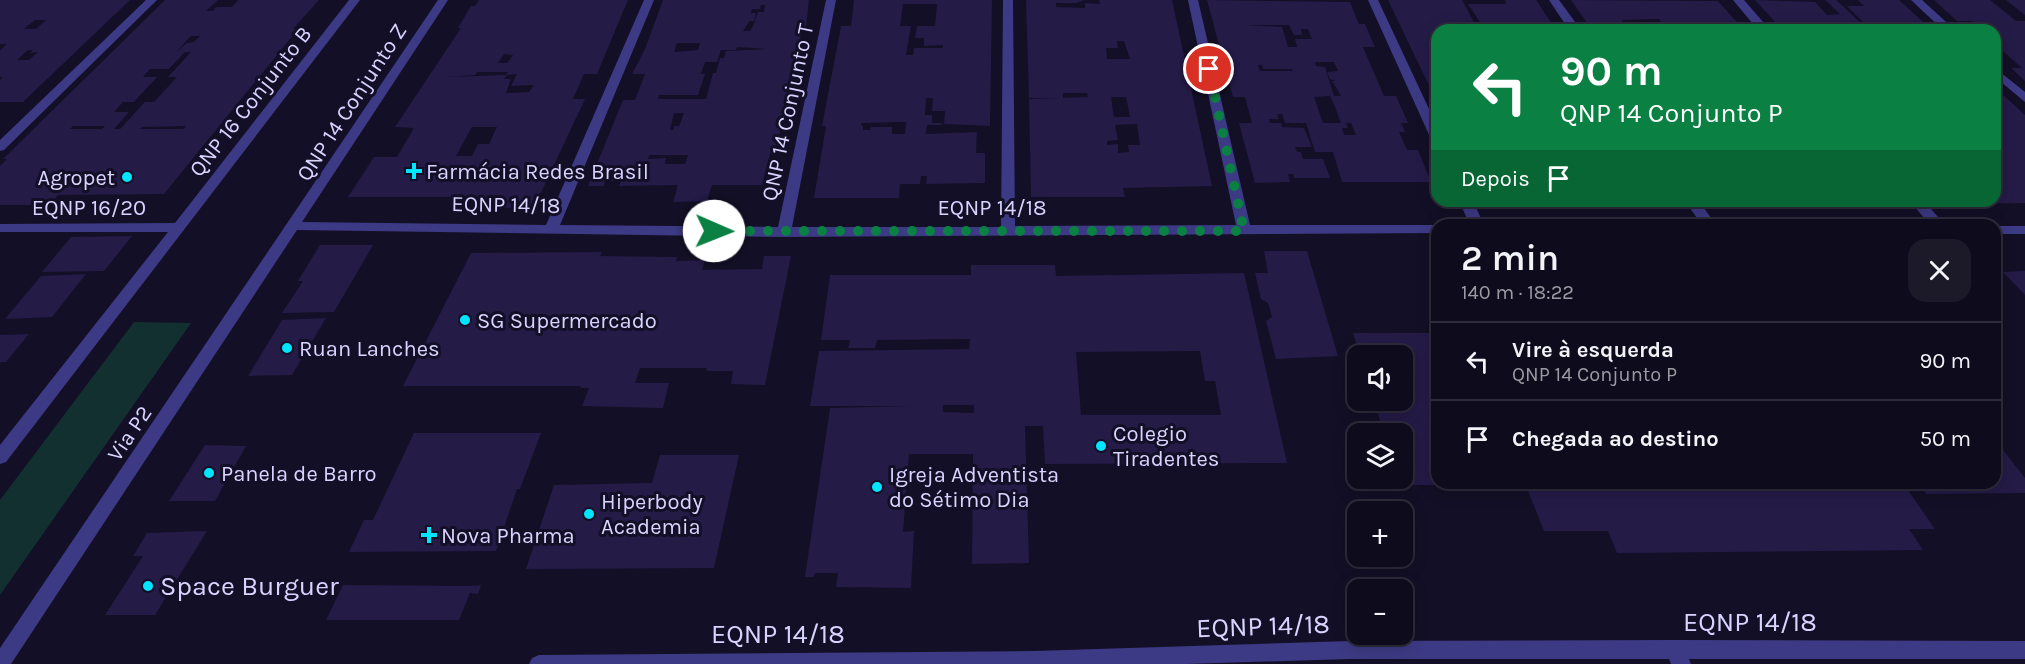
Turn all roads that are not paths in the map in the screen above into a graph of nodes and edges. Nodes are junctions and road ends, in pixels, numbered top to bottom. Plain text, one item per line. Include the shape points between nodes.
1 (152, 0) edge
2 (355, 0) edge
3 (443, 0) edge
4 (649, 0) edge
5 (831, 0) edge
6 (1008, 0) edge
7 (1193, 0) edge
8 (1373, 0) edge
9 (1554, 0) edge
10 (1738, 0) edge
11 (1916, 0) edge
12 (1571, 24) edge
13 (1759, 24) edge
14 (1943, 24) edge
15 (2001, 76) edge
16 (2025, 98) edge
17 (1431, 126) edge
18 (0, 147) edge
19 (1922, 207) edge
20 (1933, 219) edge
21 (295, 226) junction
22 (178, 227) junction
23 (0, 228) edge
24 (551, 229) junction
25 (1431, 229) edge
26 (2001, 230) edge
27 (2025, 230) edge
28 (1008, 231) junction
29 (1244, 231) junction
30 (784, 232) junction
31 (0, 457) edge
32 (2025, 650) edge
33 (1351, 657) edge
34 (1678, 657) edge
35 (1996, 657) edge
36 (1034, 662) edge
37 (693, 663) edge
38 (0, 664) edge
39 (539, 664) edge

1 - 18 street
2 - 22 street, QNP 16 Conjunto B
3 - 21 street, QNP 14 Conjunto Z
4 - 24 street
5 - 30 street, QNP 14 Conjunto T
6 - 28 street
7 - 29 street
8 - 17 street
9 - 12 street
10 - 13 street
11 - 14 street
15 - 16 street
19 - 20 street
21 - 24 street, EQNP 14/18
21 - 38 street, Via P2
22 - 23 street, EQNP 16/20
22 - 31 street
24 - 30 street, EQNP 14/18
25 - 29 street, EQNP 14/18
26 - 27 street
28 - 29 street, EQNP 14/18
28 - 30 street, EQNP 14/18
32 - 35 street, EQNP 14/18
33 - 34 street, EQNP 14/18
33 - 36 street, EQNP 14/18
34 - 35 street, EQNP 14/18
36 - 37 street, EQNP 14/18
37 - 39 street, EQNP 14/18

